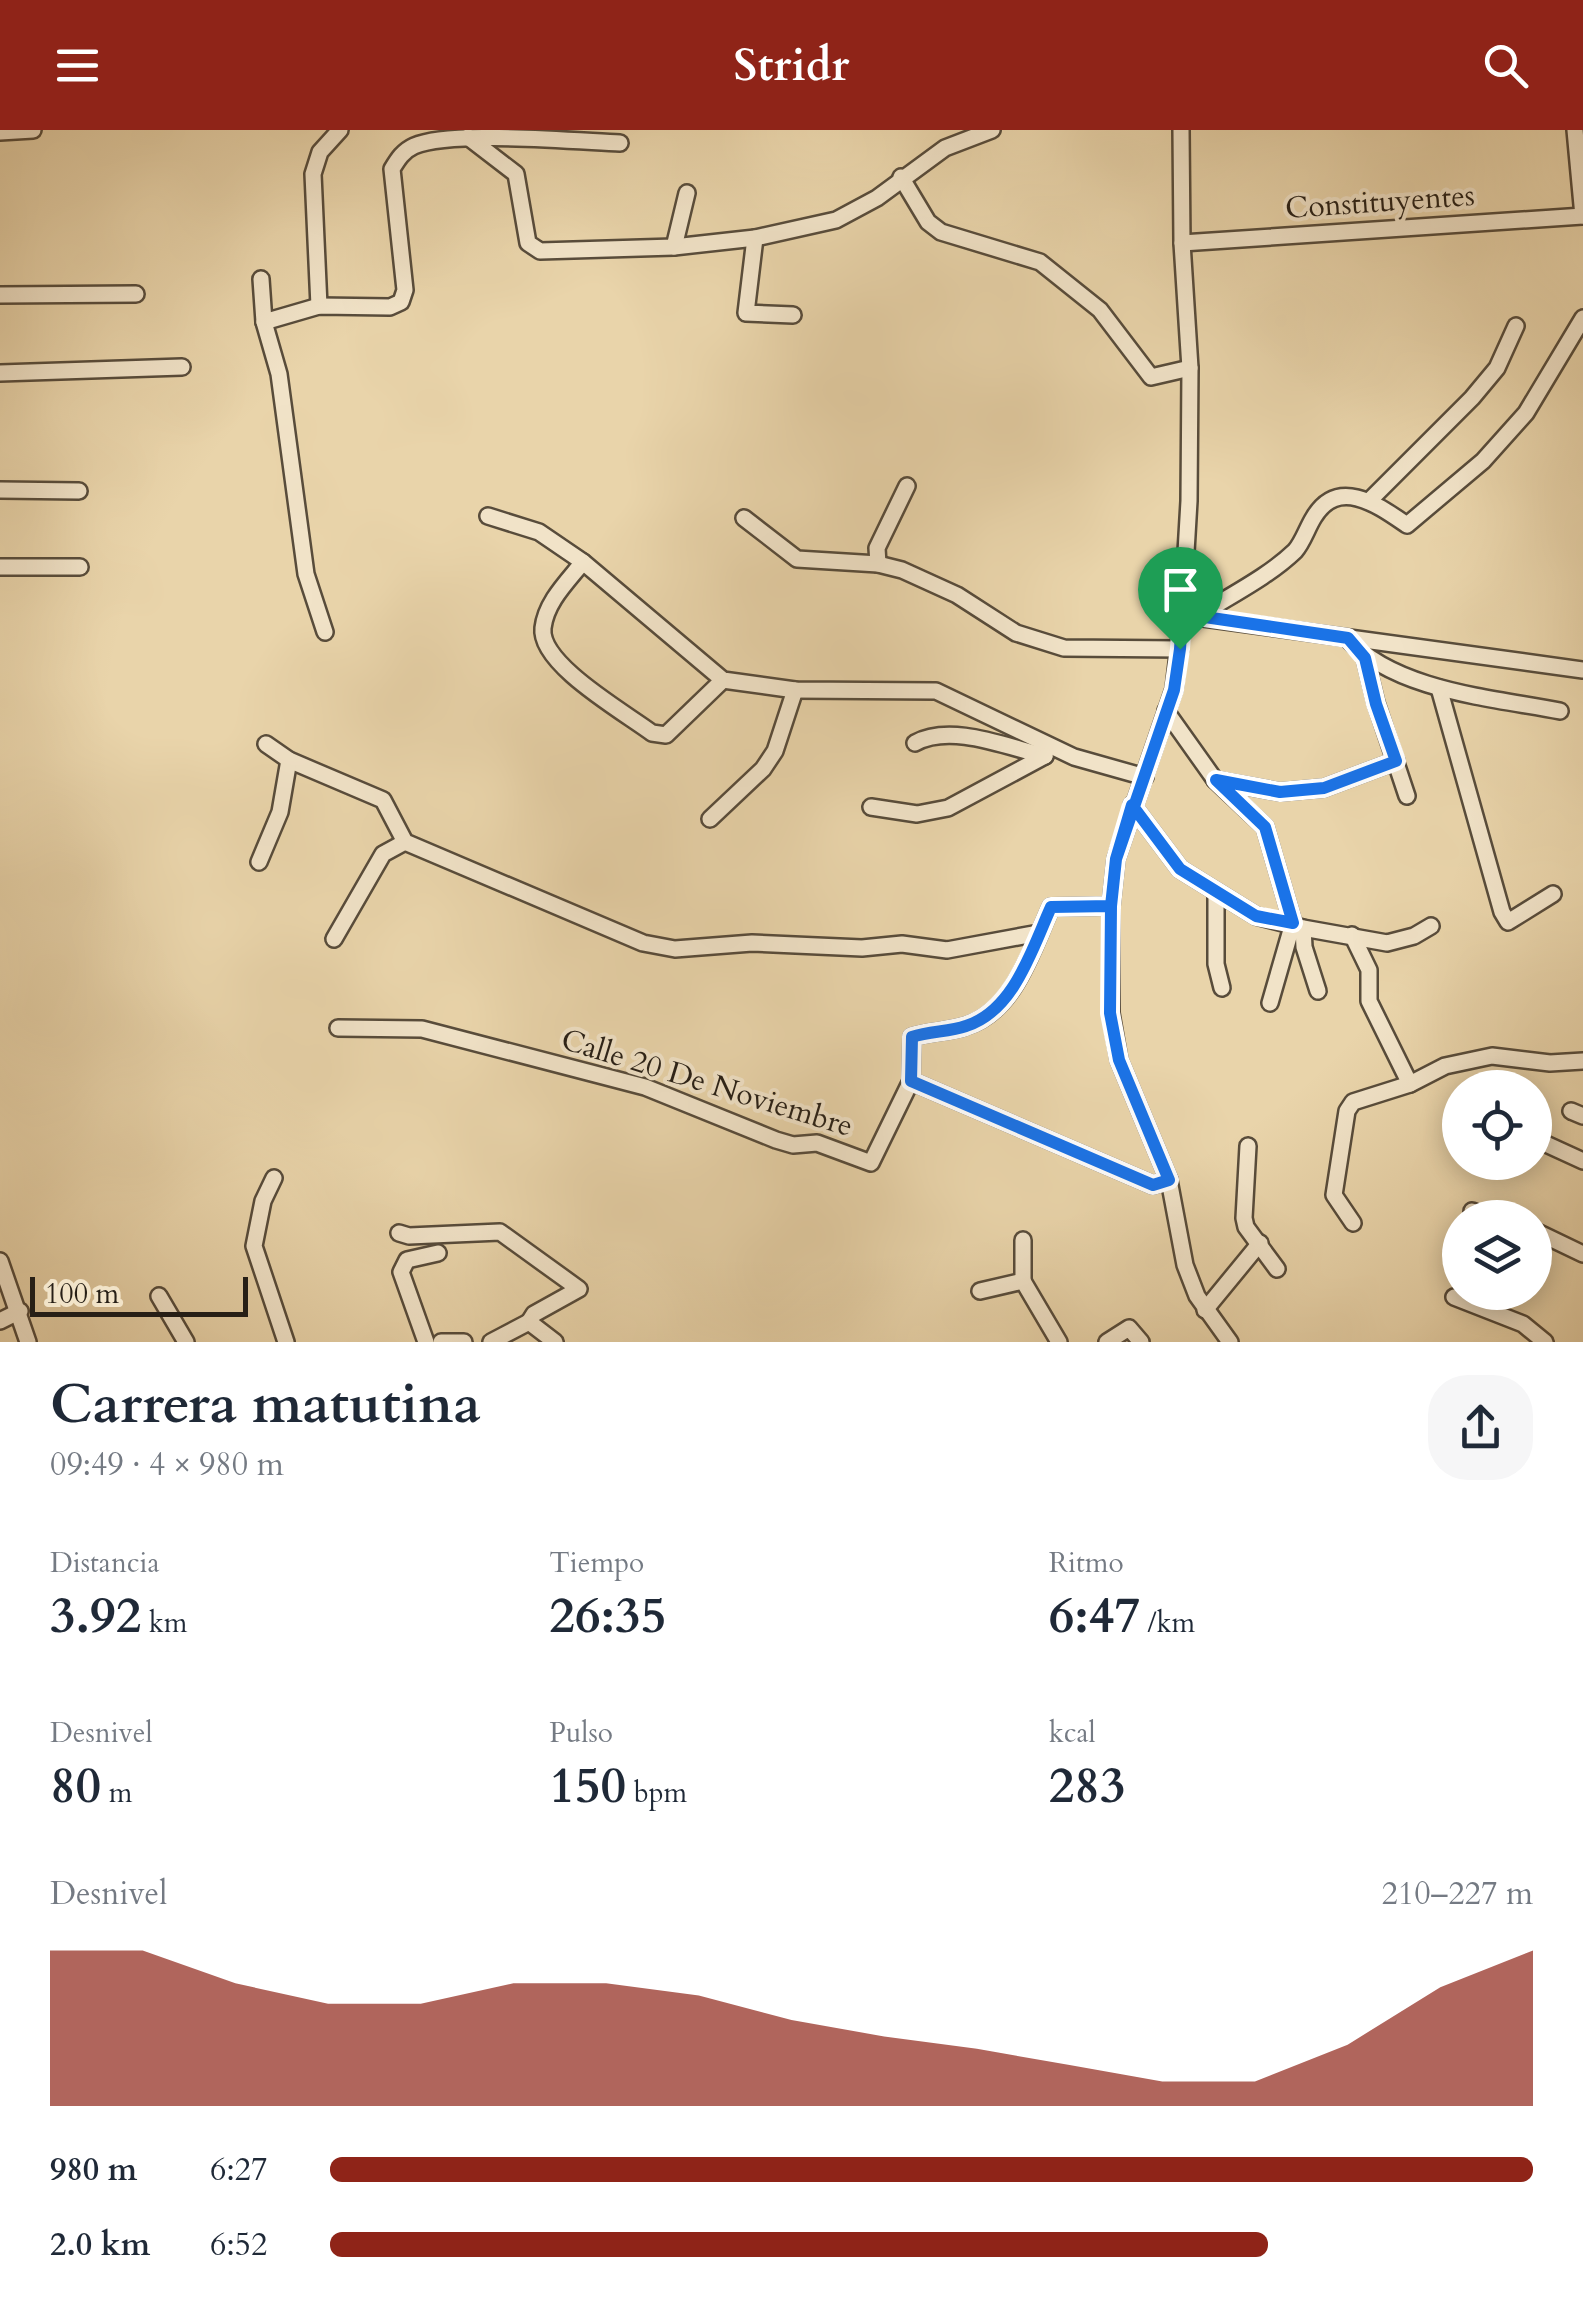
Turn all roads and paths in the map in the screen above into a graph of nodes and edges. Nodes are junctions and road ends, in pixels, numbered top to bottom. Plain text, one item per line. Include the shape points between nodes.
1 (340, 130) edge
2 (992, 130) edge
3 (1181, 130) edge
4 (1575, 130) edge
5 (31, 131) edge
6 (0, 132) edge
7 (468, 137) junction
8 (620, 143) dead end
9 (901, 177) junction
10 (688, 193) dead end
11 (1583, 216) edge
12 (755, 238) junction
13 (1182, 243) junction
14 (674, 247) junction
15 (261, 279) dead end
16 (0, 294) edge
17 (136, 294) dead end
18 (318, 306) junction
19 (793, 314) dead end
20 (1583, 318) edge
21 (264, 322) junction
22 (1516, 326) dead end
23 (182, 367) dead end
24 (1190, 368) junction
25 (0, 373) edge
26 (907, 486) dead end
27 (0, 490) edge
28 (79, 491) dead end
29 (1370, 500) junction
30 (488, 516) dead end
31 (744, 518) dead end
32 (583, 562) junction
33 (878, 564) junction
34 (0, 566) edge
35 (80, 567) dead end
36 (1190, 618) junction
37 (325, 632) dead end
38 (1348, 638) junction
39 (1180, 649) junction
40 (1365, 658) junction
41 (1583, 670) edge
42 (723, 680) junction
43 (1439, 688) junction
44 (795, 690) junction
45 (1166, 711) junction
46 (1560, 711) dead end
47 (266, 744) dead end
48 (915, 744) dead end
49 (1045, 756) junction
50 (1074, 757) junction
51 (289, 760) junction
52 (1396, 761) junction
53 (1145, 776) junction
54 (1216, 780) junction
55 (1406, 796) dead end
56 (1132, 805) junction
57 (871, 807) dead end
58 (710, 819) dead end
59 (405, 842) junction
60 (259, 862) dead end
61 (1216, 893) junction
62 (1553, 894) dead end
63 (1111, 906) junction
64 (1298, 926) junction
65 (1431, 926) dead end
66 (1039, 933) junction
67 (1352, 935) junction
68 (334, 940) dead end
69 (1222, 988) dead end
70 (1318, 991) dead end
71 (1270, 1003) dead end
72 (338, 1028) dead end
73 (1583, 1061) edge
74 (911, 1081) junction
75 (1410, 1084) junction
76 (1248, 1146) dead end
77 (1552, 1147) edge
78 (1583, 1161) edge
79 (274, 1178) dead end
80 (1169, 1180) junction
81 (1353, 1222) dead end
82 (399, 1233) dead end
83 (1552, 1239) edge
84 (1023, 1240) dead end
85 (1260, 1243) junction
86 (438, 1253) dead end
87 (1583, 1254) edge
88 (0, 1260) edge
89 (1277, 1269) dead end
90 (1022, 1281) junction
91 (980, 1291) dead end
92 (158, 1296) dead end
93 (1205, 1310) junction
94 (1487, 1310) edge
95 (20, 1311) junction
96 (0, 1321) edge
97 (529, 1322) junction
98 (1222, 1340) edge
99 (28, 1342) edge
100 (186, 1342) edge
101 (286, 1342) edge
102 (426, 1342) edge
103 (442, 1342) edge
104 (464, 1342) edge
105 (491, 1342) edge
106 (555, 1342) edge
107 (1059, 1342) edge
108 (1107, 1342) edge
109 (1141, 1342) edge
110 (1544, 1342) edge

1 - 18 street via 320,152 313,174
2 - 9 street via 945,148
3 - 13 street
4 - 11 street
5 - 6 street
7 - 8 street
7 - 14 street via 516,174 528,242 540,250
7 - 18 street via 413,146 392,169 406,290 401,302
9 - 12 street via 836,220
9 - 24 street via 941,232 1040,262 1100,310 1151,377
10 - 14 street
11 - 13 street, Constituyentes
12 - 14 street
12 - 19 street via 746,313
13 - 24 street
15 - 21 street
16 - 17 street
18 - 21 street
20 - 29 street via 1526,413 1484,462 1407,525
21 - 37 street via 279,374 306,574
22 - 29 street via 1497,368 1472,398
23 - 25 street
24 - 36 street
26 - 33 street via 877,548
27 - 28 street
29 - 36 street via 1327,501 1297,548
30 - 32 street via 539,532
31 - 33 street via 798,559
32 - 42 street
32 - 42 street via 553,600 544,624 543,640 554,660 652,733 666,735
33 - 39 street via 957,595 1016,633 1064,648
34 - 35 street
36 - 38 street
36 - 39 street
38 - 40 street
38 - 41 street
39 - 45 street
40 - 43 street
40 - 52 street
42 - 44 street
43 - 46 street
43 - 62 street via 1508,922
44 - 50 street via 936,691
44 - 58 street via 775,751
45 - 53 street
45 - 54 street
47 - 51 street
48 - 49 street via 928,736 961,736
49 - 50 street
49 - 57 street via 948,808 917,814
50 - 53 street
51 - 59 street via 383,800
51 - 60 street via 280,812
52 - 54 street via 1324,788 1280,792
52 - 55 street
53 - 56 street
54 - 64 street via 1265,827
56 - 61 street via 1180,869
56 - 63 street
59 - 66 street, Calle 20 De Noviembre via 643,944 675,949 752,943 947,950
59 - 68 street via 383,854
61 - 64 street via 1256,916
61 - 69 street
63 - 66 street, Calle 20 De Noviembre via 1051,907
63 - 80 street via 1110,1013 1119,1060
64 - 67 street
64 - 70 street
64 - 71 street
65 - 67 street via 1387,943
66 - 74 street, Calle 20 De Noviembre via 996,1008 972,1025 912,1037
67 - 75 street via 1369,970 1369,1001
72 - 74 street, Calle 20 De Noviembre via 422,1030 645,1087 776,1140 816,1143 871,1162
73 - 75 street via 1492,1056 1446,1066
74 - 80 street via 1153,1185
75 - 81 street via 1352,1102 1346,1111 1334,1195
76 - 85 street via 1244,1218
77 - 78 street
79 - 101 street via 262,1201 254,1246
80 - 93 street via 1186,1265
82 - 97 street via 500,1232 580,1290
83 - 87 street
84 - 90 street
85 - 89 street
85 - 93 street
86 - 102 street via 407,1260 401,1272
88 - 95 street
90 - 91 street
90 - 107 street
92 - 100 street
93 - 98 street
94 - 110 street
95 - 96 street
95 - 99 street
97 - 105 street
97 - 106 street
103 - 104 street
108 - 109 street via 1129,1328

